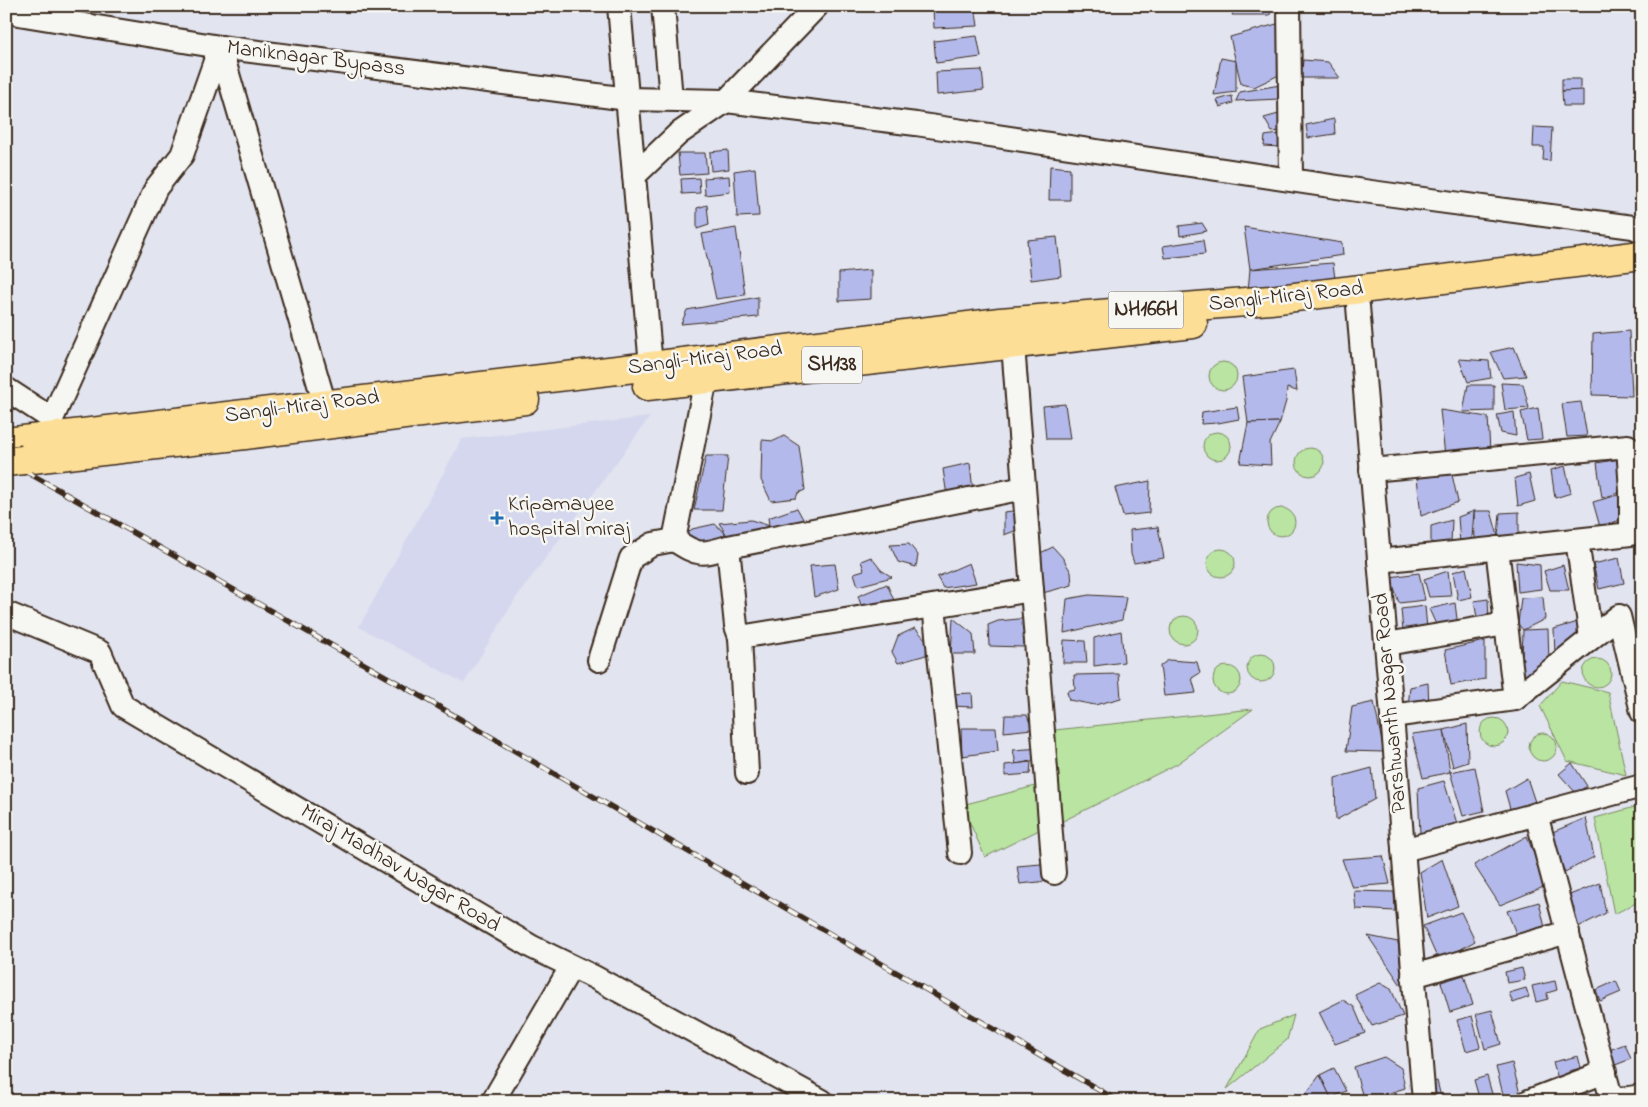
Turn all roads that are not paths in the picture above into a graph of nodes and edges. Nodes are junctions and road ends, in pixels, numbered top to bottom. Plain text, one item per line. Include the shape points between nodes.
1 (619, 6) edge
2 (663, 6) edge
3 (817, 6) edge
4 (1288, 6) edge
5 (6, 12) edge
6 (50, 13) edge
7 (220, 47) junction
8 (628, 99) junction
9 (671, 99) junction
10 (726, 101) junction
11 (634, 176) junction
12 (1291, 179) junction
13 (1642, 231) edge
14 (1642, 255) edge
15 (1642, 274) edge
16 (1358, 306) junction
17 (1013, 345) junction
18 (651, 366) junction
19 (706, 379) junction
20 (6, 389) edge
21 (325, 404) junction
22 (53, 438) junction
23 (11, 451) edge
24 (1371, 470) junction
25 (1024, 488) junction
26 (674, 540) junction
27 (1577, 540) junction
28 (728, 547) junction
29 (1497, 548) junction
30 (1379, 561) junction
31 (1032, 590) junction
32 (934, 606) junction
33 (6, 614) edge
34 (1506, 624) junction
35 (740, 637) junction
36 (1591, 638) junction
37 (1386, 644) junction
38 (599, 660) dead end
39 (1515, 699) junction
40 (1642, 712) edge
41 (1392, 716) junction
42 (747, 773) dead end
43 (1642, 786) edge
44 (1536, 814) junction
45 (1403, 850) junction
46 (960, 853) dead end
47 (1054, 873) dead end
48 (1568, 932) junction
49 (571, 967) junction
50 (1413, 976) junction
51 (1605, 1072) junction
52 (1642, 1096) edge
53 (1611, 1100) edge
54 (494, 1101) edge
55 (822, 1101) edge
56 (1424, 1101) edge
57 (1529, 1101) edge

1 - 8 street
2 - 9 street
3 - 10 street
4 - 12 street
5 - 6 street, Maniknagar Bypass
6 - 7 street, Maniknagar Bypass
7 - 8 street, Maniknagar Bypass
7 - 21 street
7 - 22 street via 182,155 156,188
8 - 9 street, Maniknagar Bypass
8 - 11 street
9 - 10 street
10 - 11 street via 678,134
10 - 12 street via 916,124
11 - 18 street
12 - 13 street
14 - 18 highway, Sangli-Miraj Road / NH166H via 1270,300 1000,322
15 - 16 highway, Sangli-Miraj Road / SH138
16 - 17 highway, Sangli-Miraj Road / SH138
16 - 24 street, Parshwanth Nagar Road
17 - 19 highway, Sangli-Miraj Road / SH138
17 - 25 street
18 - 21 highway, Sangli-Miraj Road
19 - 22 highway, Sangli-Miraj Road / SH138
19 - 26 street
20 - 22 street
21 - 22 highway, Sangli-Miraj Road
22 - 23 highway, Sangli-Miraj Road / SH138
24 - 27 street via 1628,446 1631,534
24 - 30 street, Parshwanth Nagar Road
25 - 28 street
25 - 31 street
26 - 28 street via 704,554
26 - 38 street via 653,544 630,558
27 - 29 street
27 - 36 street
28 - 35 street via 736,626
29 - 30 street
29 - 34 street
30 - 37 street, Parshwanth Nagar Road
31 - 32 street
31 - 47 street
32 - 35 street
32 - 46 street
33 - 49 street, Miraj Madhav Nagar Road via 100,652 123,706
34 - 37 street
34 - 39 street
35 - 42 street
36 - 39 street
36 - 40 street via 1618,616
37 - 41 street, Parshwanth Nagar Road
39 - 41 street
41 - 45 street, Parshwanth Nagar Road
43 - 44 street
44 - 45 street
44 - 48 street
45 - 50 street, Parshwanth Nagar Road
48 - 50 street
48 - 51 street
49 - 54 street
49 - 55 street, Miraj Madhav Nagar Road
50 - 56 street, Parshwanth Nagar Road
51 - 53 street
51 - 57 street
52 - 53 street

